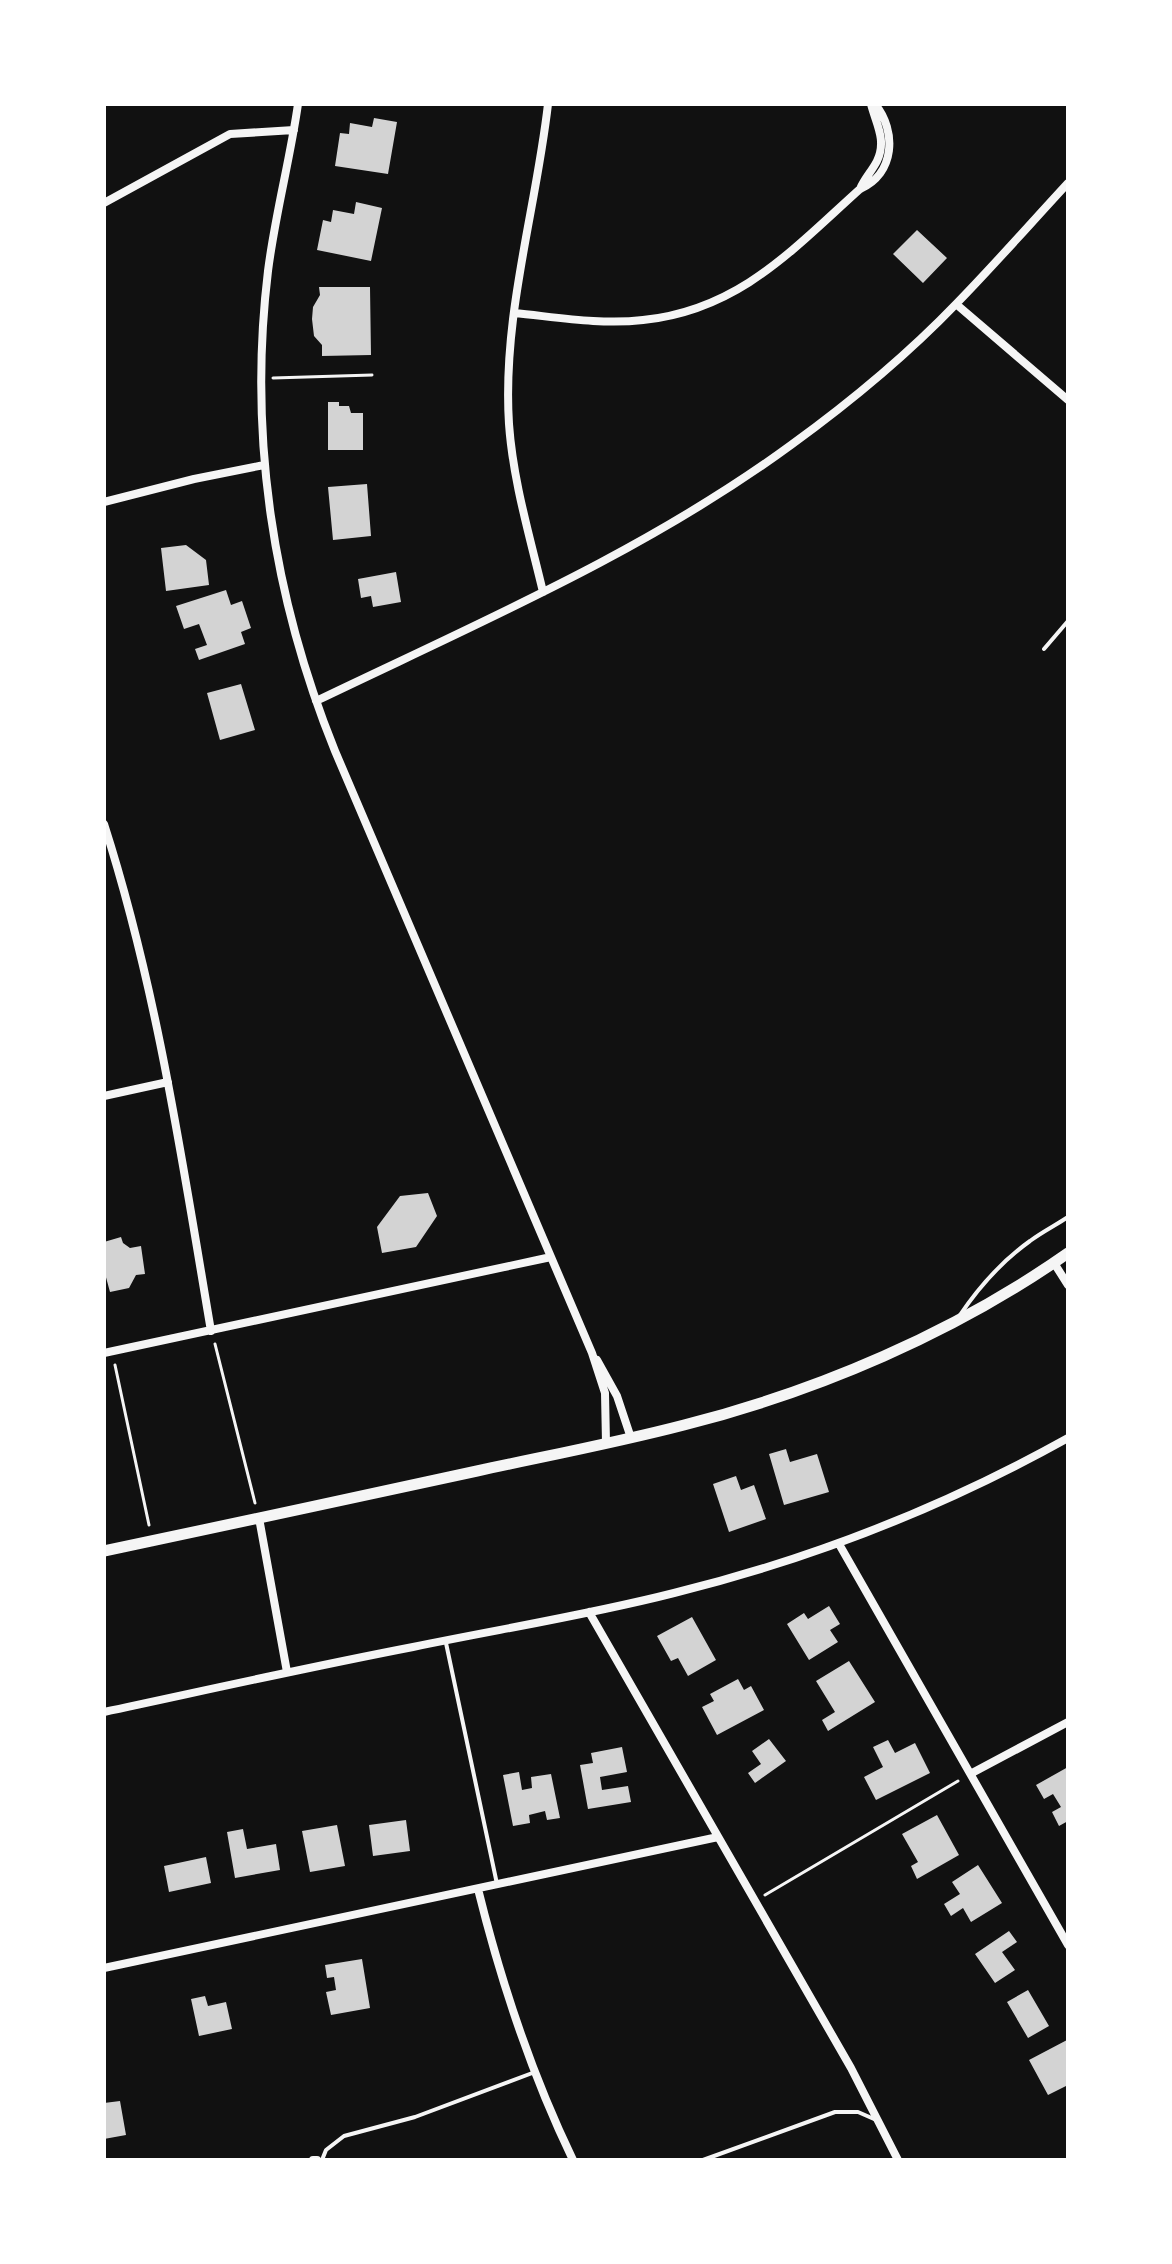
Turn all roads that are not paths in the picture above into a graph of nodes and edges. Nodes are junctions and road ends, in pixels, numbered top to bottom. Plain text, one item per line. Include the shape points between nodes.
1 (298, 104) edge
2 (548, 104) edge
3 (873, 104) edge
4 (294, 130) junction
5 (1068, 183) edge
6 (104, 203) edge
7 (956, 304) junction
8 (514, 313) junction
9 (1068, 400) edge
10 (264, 465) junction
11 (104, 502) edge
12 (543, 592) junction
13 (1068, 621) edge
14 (1044, 649) dead end
15 (316, 701) junction
16 (104, 824) edge
17 (107, 842) edge
18 (168, 1082) junction
19 (104, 1096) edge
20 (1068, 1217) edge
21 (1068, 1253) edge
22 (551, 1257) junction
23 (1054, 1263) junction
24 (1068, 1285) edge
25 (956, 1320) junction
26 (211, 1331) junction
27 (108, 1352) edge
28 (592, 1353) junction
29 (631, 1438) junction
30 (1068, 1438) edge
31 (606, 1443) junction
32 (259, 1518) junction
33 (839, 1544) junction
34 (104, 1551) edge
35 (589, 1612) junction
36 (445, 1640) junction
37 (287, 1672) junction
38 (104, 1712) edge
39 (1068, 1722) edge
40 (972, 1773) junction
41 (718, 1837) junction
42 (497, 1885) junction
43 (478, 1889) junction
44 (1068, 1945) edge
45 (104, 1968) edge
46 (535, 2072) junction
47 (880, 2122) junction
48 (223, 2160) edge
49 (243, 2160) edge
50 (317, 2160) edge
51 (573, 2160) edge
52 (703, 2160) edge
53 (898, 2160) edge

1 - 4 street
2 - 8 street
3 - 8 street via 881,149 860,189 761,276 733,293 673,316 630,321
4 - 6 street via 230,134
4 - 10 street via 278,206 262,335
5 - 7 street
7 - 9 street
7 - 12 street via 848,401 755,470 670,526
8 - 12 street via 509,424
10 - 11 street
10 - 15 street via 277,561
12 - 15 street
13 - 14 lane
15 - 22 street
16 - 17 street
17 - 18 street
18 - 19 street
18 - 26 street
20 - 25 lane via 1002,1263
21 - 23 street
22 - 26 street
22 - 28 street
23 - 24 street
23 - 25 street
25 - 29 street via 795,1391
26 - 27 street
28 - 29 street via 612,1384
28 - 31 street via 605,1393
29 - 31 street
30 - 33 street via 964,1493
31 - 32 street
32 - 34 street
32 - 37 street
33 - 35 street via 675,1593
33 - 40 street
35 - 36 street
35 - 41 street
36 - 37 street
36 - 42 lane
37 - 38 street
39 - 40 street
40 - 44 street
41 - 42 street
41 - 47 street
42 - 43 street
43 - 45 street
43 - 46 street
46 - 50 lane via 415,2117 344,2136
46 - 51 street
47 - 52 lane via 858,2112 835,2112
47 - 53 street
48 - 49 lane

